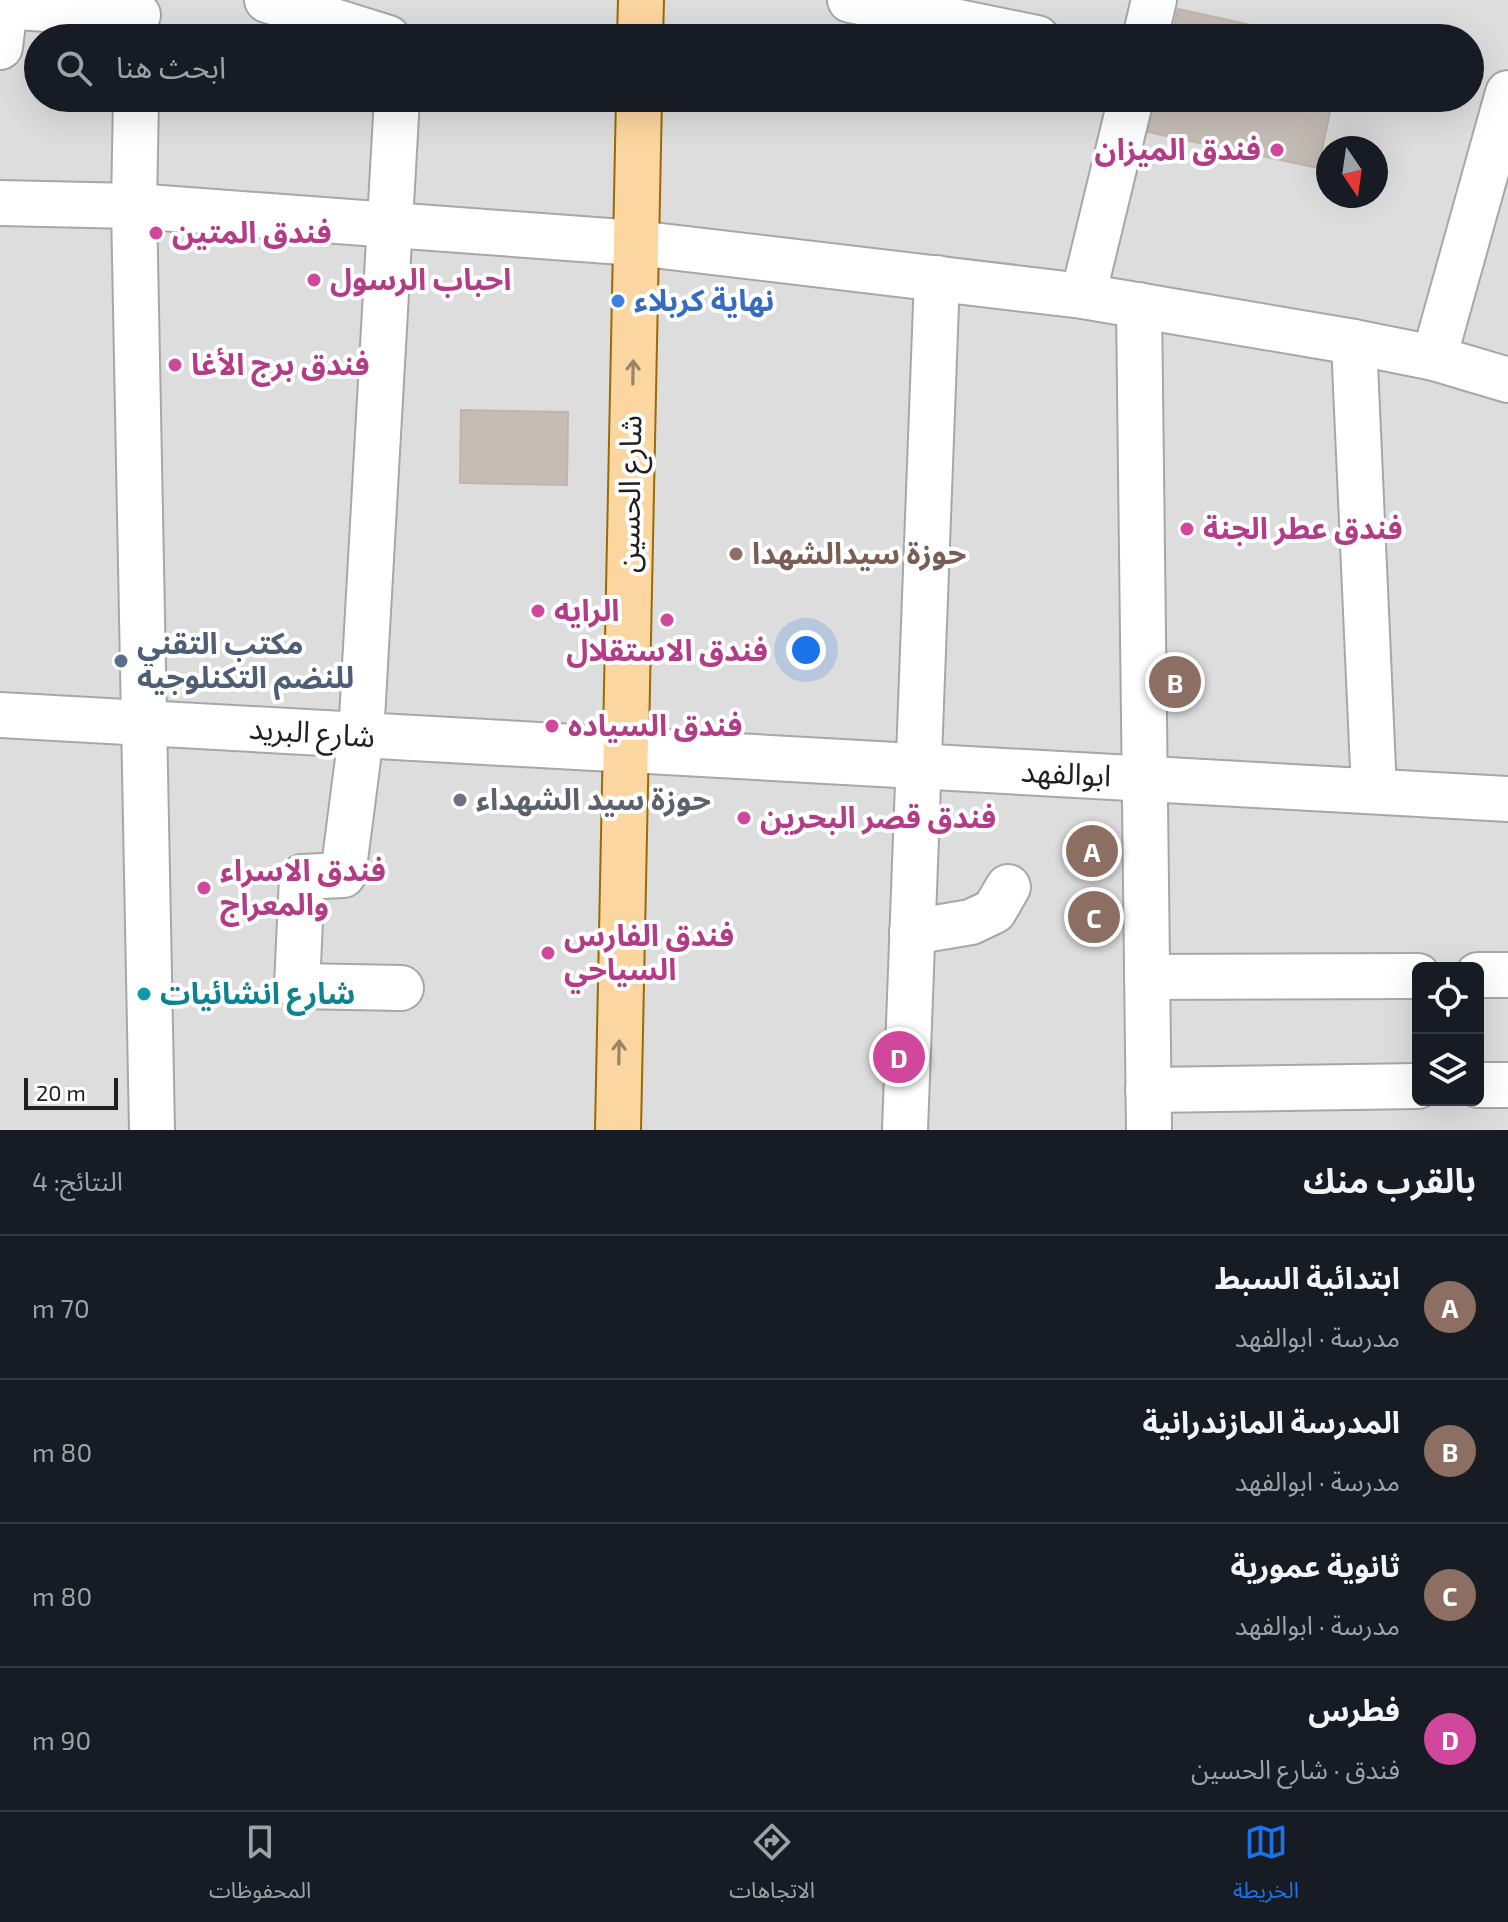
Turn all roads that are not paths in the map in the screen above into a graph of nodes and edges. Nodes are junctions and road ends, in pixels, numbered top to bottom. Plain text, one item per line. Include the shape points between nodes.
1 (267, 0) edge
2 (641, 0) edge
3 (850, 0) edge
4 (1154, 0) edge
5 (138, 18) edge
6 (2, 20) edge
7 (1014, 23) edge
8 (343, 24) edge
9 (640, 24) edge
10 (1148, 24) edge
11 (136, 112) edge
12 (396, 112) edge
13 (639, 112) edge
14 (1128, 112) edge
15 (1505, 119) edge
16 (0, 203) edge
17 (134, 206) junction
18 (391, 225) junction
19 (636, 243) junction
20 (937, 278) junction
21 (1083, 296) junction
22 (1139, 305) junction
23 (1354, 342) junction
24 (1434, 358) junction
25 (1508, 380) edge
26 (0, 715) edge
27 (143, 722) junction
28 (361, 736) junction
29 (625, 750) junction
30 (919, 767) junction
31 (1145, 779) junction
32 (1374, 791) junction
33 (1508, 799) edge
34 (1008, 887) dead end
35 (912, 932) junction
36 (1484, 975) edge
37 (1508, 975) edge
38 (1412, 976) edge
39 (1147, 977) junction
40 (401, 988) dead end
41 (1484, 1085) edge
42 (1508, 1085) edge
43 (1412, 1087) edge
44 (1148, 1110) edge
45 (152, 1130) edge
46 (618, 1130) edge
47 (905, 1130) edge

1 - 8 street
2 - 9 main road
3 - 7 street
4 - 10 street
5 - 6 street
11 - 17 street
12 - 18 street
13 - 19 main road, شارع الحسين
14 - 21 street
15 - 24 street
16 - 17 street
17 - 18 street
17 - 27 street
18 - 19 street
18 - 28 street
19 - 20 street
29 -> 19 main road, شارع الحسين
20 - 21 street
20 - 30 street
21 - 22 street
22 - 23 street
22 - 31 street
23 - 24 street
23 - 32 street
24 - 25 street
26 - 27 street, شارع البريد
27 - 28 street, شارع البريد
27 - 45 street
28 - 29 street, شارع البريد
28 - 40 street via 343,875 302,877 297,986
29 - 30 street, ابوالفهد
46 -> 29 main road, شارع الحسين
30 - 31 street, ابوالفهد
30 - 35 street
31 - 32 street, ابوالفهد
31 - 39 street
32 - 33 street, ابوالفهد
34 - 35 street via 994,911 971,922
35 - 47 street
36 - 37 street
38 - 39 street
39 - 44 street
41 - 42 street
43 - 44 street

